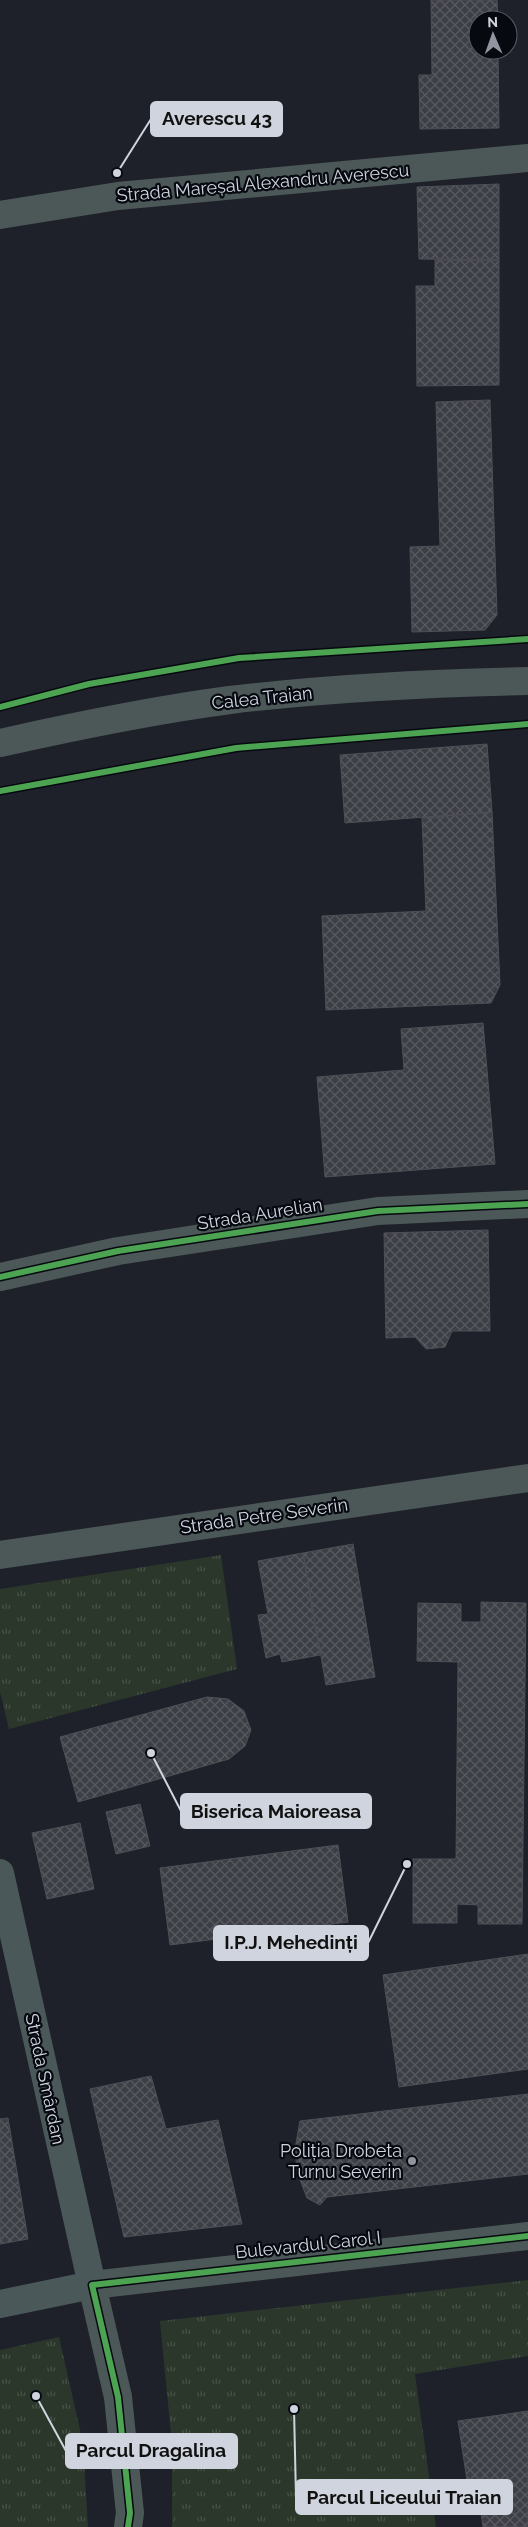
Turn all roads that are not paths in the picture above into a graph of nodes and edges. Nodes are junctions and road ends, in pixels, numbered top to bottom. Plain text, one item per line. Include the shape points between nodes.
1 (528, 158) edge
2 (0, 215) edge
3 (528, 681) edge
4 (0, 742) edge
5 (528, 1204) edge
6 (0, 1277) edge
7 (528, 1478) edge
8 (0, 1554) edge
9 (0, 1873) edge
10 (528, 2236) edge
11 (92, 2285) junction
12 (0, 2304) edge
13 (128, 2527) edge

1 - 2 street, Strada Mareșal Alexandru Averescu via 118,196
3 - 4 street, Calea Traian via 388,685 230,700
5 - 6 street, Strada Aurelian via 378,1211 118,1250
7 - 8 street, Strada Petre Severin
9 - 11 main road, Strada Smârdan
10 - 11 street, Bulevardul Carol I
11 - 12 main road, Bulevardul Carol I
11 - 13 street via 118,2397 130,2513

